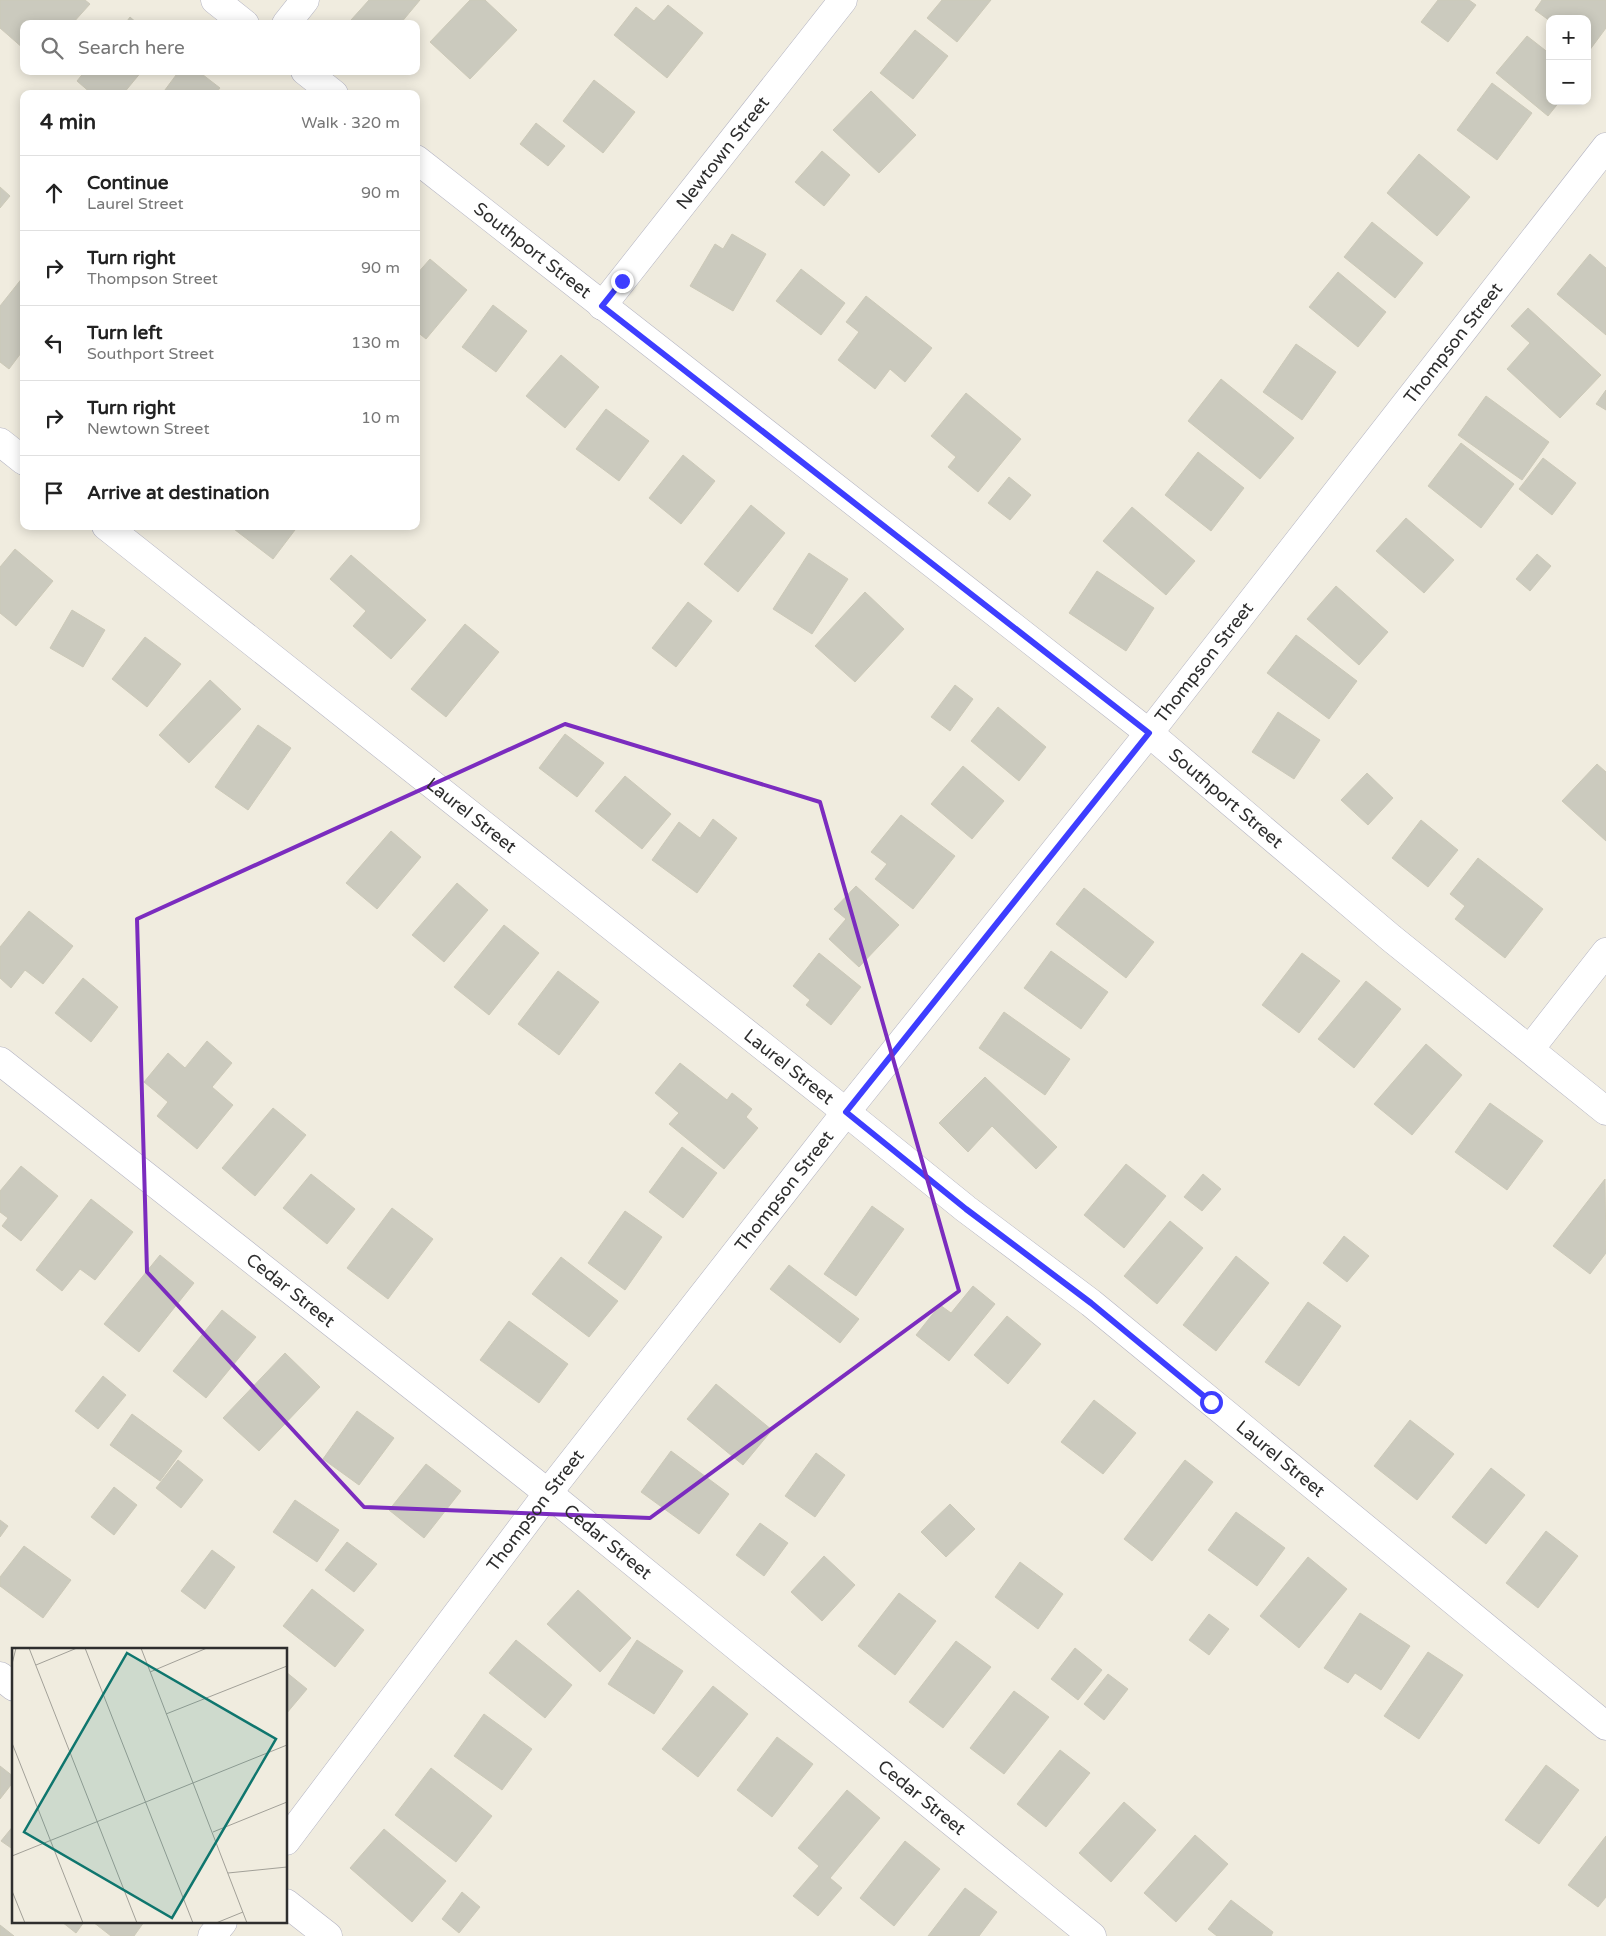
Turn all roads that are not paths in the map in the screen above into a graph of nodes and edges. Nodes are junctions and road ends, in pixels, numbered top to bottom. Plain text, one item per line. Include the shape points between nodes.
1 (215, 0) edge
2 (304, 0) edge
3 (843, 0) edge
4 (240, 20) edge
5 (289, 20) edge
6 (310, 75) edge
7 (329, 90) edge
8 (1606, 147) edge
9 (420, 162) edge
10 (602, 306) junction
11 (0, 442) edge
12 (20, 458) edge
13 (111, 530) edge
14 (1149, 733) junction
15 (1606, 952) edge
16 (1530, 1049) junction
17 (0, 1061) edge
18 (1606, 1111) edge
19 (846, 1112) junction
20 (548, 1493) junction
21 (0, 1676) edge
22 (12, 1685) edge
23 (1606, 1726) edge
24 (288, 1838) edge
25 (288, 1905) edge
26 (221, 1924) edge
27 (212, 1936) edge
28 (328, 1936) edge
29 (1092, 1936) edge

1 - 4 street
2 - 5 street
3 - 10 street, Newtown Street
6 - 7 street
8 - 14 street, Thompson Street
9 - 10 street, Southport Street
10 - 14 street, Southport Street
11 - 12 street
13 - 19 street, Laurel Street
14 - 16 street, Southport Street via 1391,938
14 - 19 street, Thompson Street
15 - 16 street
16 - 18 street, Southport Street
17 - 20 street, Cedar Street
19 - 20 street, Thompson Street
19 - 23 street, Laurel Street via 966,1209 1091,1303
20 - 24 street, Thompson Street
20 - 29 street, Cedar Street
21 - 22 street
25 - 28 street
26 - 27 street

